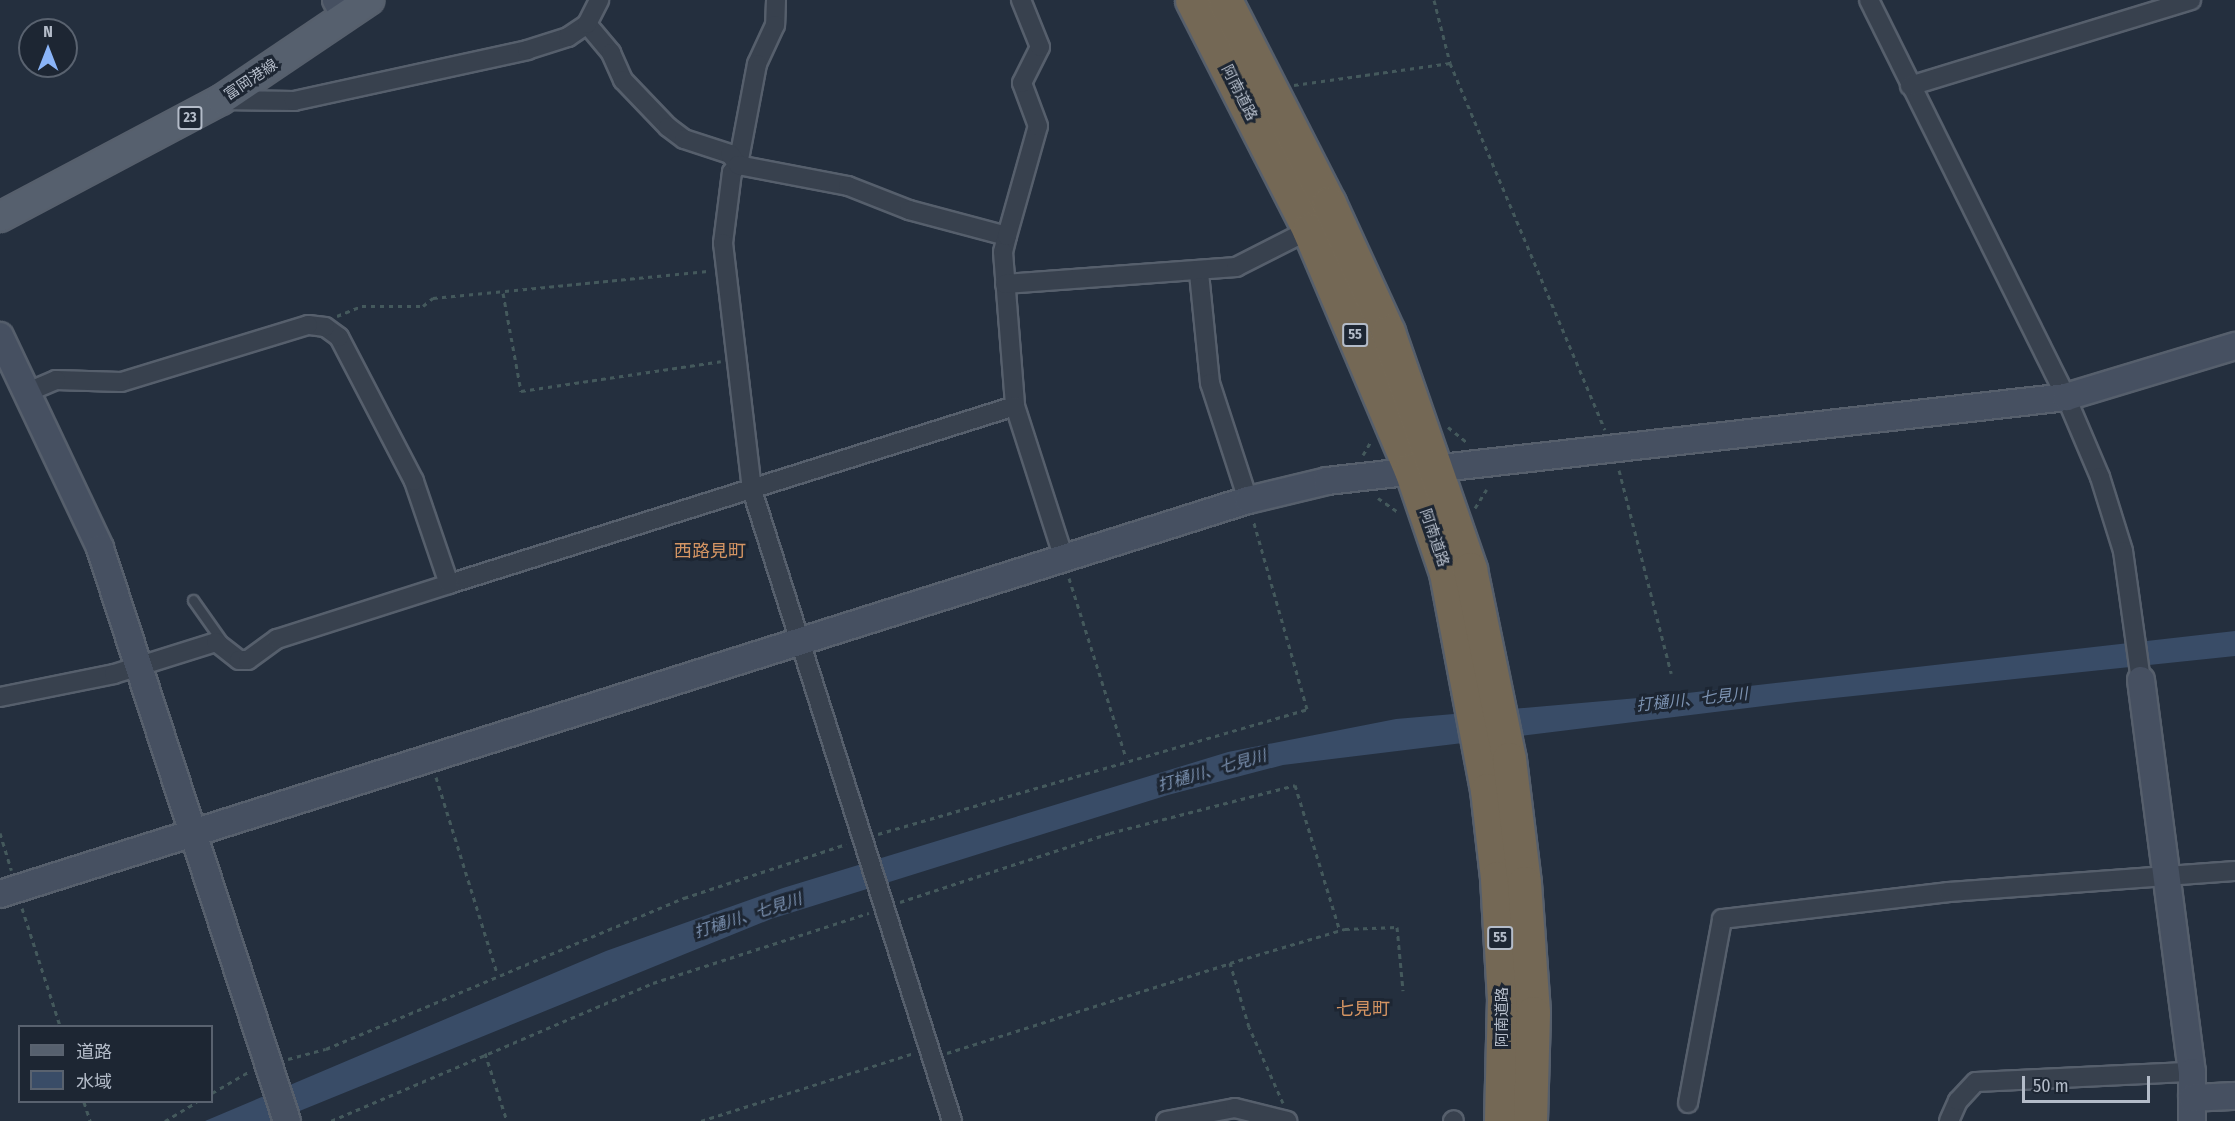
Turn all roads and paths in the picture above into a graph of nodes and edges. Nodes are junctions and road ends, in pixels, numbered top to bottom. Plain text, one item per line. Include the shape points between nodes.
1 (369, 0) edge
2 (599, 0) edge
3 (776, 0) edge
4 (1020, 0) edge
5 (1192, 0) edge
6 (1225, 0) edge
7 (1434, 0) edge
8 (1869, 0) edge
9 (2191, 0) edge
10 (341, 8) edge
11 (586, 24) junction
12 (1450, 63) junction
13 (1910, 86) junction
14 (1272, 92) junction
15 (221, 100) junction
16 (738, 165) junction
17 (0, 217) edge
18 (1309, 230) junction
19 (1007, 236) junction
20 (722, 269) junction
21 (1199, 273) junction
22 (1005, 284) junction
23 (502, 293) junction
24 (325, 327) junction
25 (0, 336) edge
26 (2235, 346) edge
27 (733, 360) junction
28 (28, 392) junction
29 (2066, 396) junction
30 (1015, 406) junction
31 (1444, 422) dead end
32 (1471, 444) dead end
33 (1614, 449) junction
34 (1425, 470) junction
35 (752, 490) junction
36 (1248, 500) junction
37 (1064, 559) junction
38 (449, 584) junction
39 (193, 600) dead end
40 (799, 641) junction
41 (224, 644) junction
42 (139, 666) junction
43 (1671, 673) dead end
44 (2141, 680) joint
45 (0, 697) edge
46 (430, 758) junction
47 (1126, 758) junction
48 (1495, 758) junction
49 (0, 833) edge
50 (190, 836) junction
51 (865, 842) junction
52 (2235, 871) edge
53 (2169, 879) junction
54 (8, 892) edge
55 (1230, 963) junction
56 (497, 973) junction
57 (1403, 991) dead end
58 (60, 1025) edge
59 (485, 1053) dead end
60 (930, 1053) junction
61 (269, 1069) junction
62 (2192, 1072) junction
63 (213, 1093) edge
64 (2235, 1096) edge
65 (85, 1103) edge
66 (194, 1103) edge
67 (1688, 1103) dead end
68 (2192, 1109) edge
69 (1286, 1120) edge
70 (90, 1121) edge
71 (165, 1121) edge
72 (287, 1121) edge
73 (507, 1121) edge
74 (701, 1121) edge
75 (952, 1121) edge
76 (1166, 1121) edge
77 (1501, 1121) edge
78 (1530, 1121) edge
79 (1949, 1121) edge

1 - 10 main road, 富岡港線 / 23
2 - 11 street
3 - 16 street via 775,25 757,64
4 - 19 street via 1040,47 1023,83 1038,126
5 - 18 highway, 阿南道路 / 55
6 - 14 highway, 阿南道路 / 55
7 - 12 path
8 - 13 street
9 - 13 street
10 - 15 main road, 富岡港線 / 23
11 - 15 street via 568,37 527,50 411,78 294,101
11 - 16 street via 611,53 623,80 668,127 684,139 730,154
12 - 14 path via 1306,81
12 - 33 path
13 - 29 street
14 - 34 highway, 阿南道路 / 55 via 1388,332
15 - 17 main road, 富岡港線 / 23
16 - 19 street via 848,186 909,210
16 - 20 street via 732,172
18 - 21 street via 1236,267
18 - 34 highway, 阿南道路 / 55
19 - 22 street
20 - 23 path
20 - 27 street via 734,321
21 - 22 street
21 - 36 street via 1210,383
22 - 30 street
23 - 24 path via 433,298 423,306 362,306
23 - 27 path via 521,391
24 - 28 street via 308,325 121,382 56,380
24 - 38 street via 339,337 405,461
25 - 28 street
26 - 29 street
27 - 35 street
28 - 42 street via 100,548
29 - 33 street
29 - 44 street via 2123,551
30 - 35 street
30 - 37 street
31 - 32 path
33 - 34 street
33 - 43 path
34 - 36 street via 1327,481
34 - 48 highway, 阿南道路 / 55 via 1446,573 1483,687
35 - 38 street
35 - 40 street
36 - 37 street
36 - 47 path via 1308,709
37 - 40 street
37 - 47 path
38 - 41 street via 277,639 248,660 238,660
39 - 41 lane
40 - 46 street
40 - 51 street
41 - 42 street
42 - 45 street
42 - 50 street
44 - 53 street
46 - 50 street
46 - 56 path
47 - 51 path
48 - 77 highway, 阿南道路 / 55 via 1504,998
48 - 78 highway, 阿南道路 / 55 via 1533,1013
49 - 54 path
50 - 54 street
50 - 61 street
51 - 56 path via 684,898
51 - 60 street
52 - 53 street
53 - 62 street
53 - 67 street via 2010,886 1722,920
54 - 58 path
55 - 57 path via 1346,929 1397,927
55 - 60 path
55 - 69 path via 1249,1027 1286,1109
56 - 61 path via 326,1049
59 - 73 path
60 - 74 path
60 - 75 street
61 - 63 path
61 - 72 street
62 - 68 street
62 - 79 street via 1976,1082 1958,1101
64 - 68 street
65 - 70 path
66 - 71 path
69 - 76 street via 1235,1108

